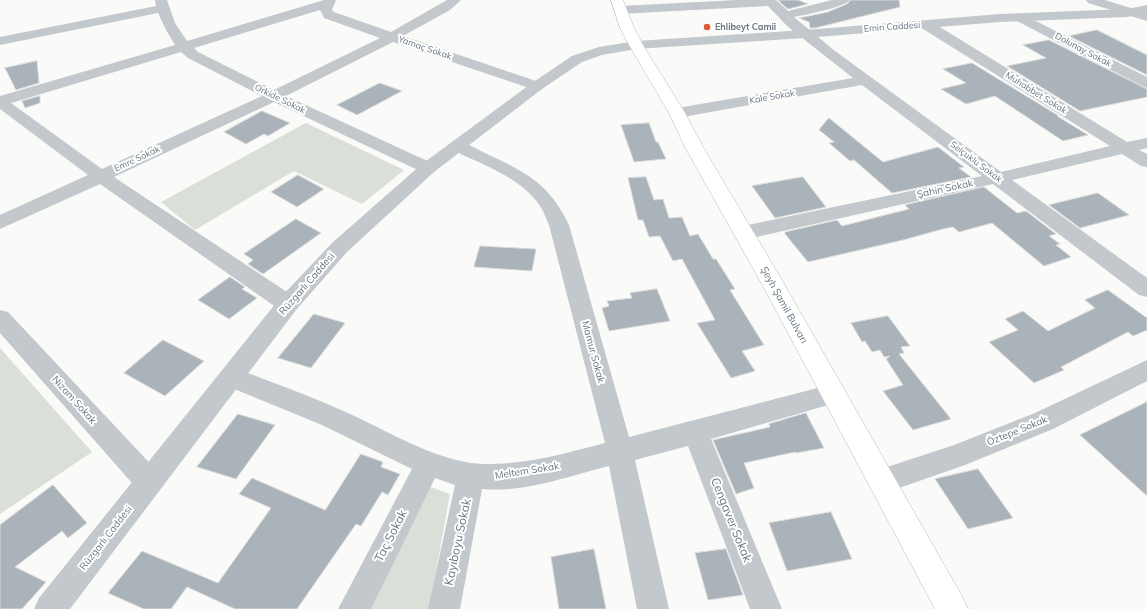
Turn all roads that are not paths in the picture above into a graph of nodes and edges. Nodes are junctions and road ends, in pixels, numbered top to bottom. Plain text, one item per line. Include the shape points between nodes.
1 (455, 0) edge
2 (844, 0) edge
3 (1092, 0) edge
4 (770, 1) edge
5 (329, 2) edge
6 (162, 4) edge
7 (618, 5) edge
8 (1147, 9) edge
9 (1132, 12) junction
10 (784, 16) junction
11 (1020, 17) junction
12 (1147, 17) edge
13 (925, 24) junction
14 (805, 34) junction
15 (392, 37) junction
16 (0, 41) edge
17 (636, 45) junction
18 (184, 47) junction
19 (867, 80) junction
20 (1147, 83) edge
21 (537, 86) junction
22 (274, 96) junction
23 (0, 101) edge
24 (677, 113) junction
25 (1147, 143) edge
26 (458, 146) junction
27 (1124, 148) junction
28 (1147, 162) edge
29 (428, 168) junction
30 (100, 176) junction
31 (997, 178) junction
32 (0, 223) edge
33 (743, 233) junction
34 (1147, 289) edge
35 (288, 304) junction
36 (0, 318) edge
37 (1147, 370) edge
38 (231, 377) junction
39 (833, 394) junction
40 (695, 432) junction
41 (620, 452) junction
42 (429, 463) junction
43 (471, 476) junction
44 (882, 481) junction
45 (149, 482) junction
46 (50, 609) edge
47 (354, 609) edge
48 (444, 609) edge
49 (653, 609) edge
50 (766, 609) edge
51 (952, 609) edge

1 - 15 street, Emre Sokak
2 - 10 street
3 - 9 street
4 - 7 street
4 - 10 street, Selçuklu Sokak
5 - 15 street, Yamaç Sokak via 326,10 338,20
5 - 18 street
6 - 16 street
6 - 18 street, Orkide Sokak via 176,37
7 - 17 main road, Şeyh Şamil Bulvarı
8 - 9 street, Emin Caddesi
9 - 11 street, Emin Caddesi
9 - 12 street
10 - 14 street, Selçuklu Sokak
11 - 13 street, Emin Caddesi
11 - 20 street, Dolunay Sokak
13 - 14 street, Emin Caddesi
13 - 27 street, Muhabbet Sokak
14 - 17 street, Emin Caddesi
14 - 19 street, Selçuklu Sokak
15 - 21 street, Yamaç Sokak
15 - 22 street, Emre Sokak
17 - 21 street, Rüzgarlı Caddesi via 588,54 576,59
17 - 24 main road, Şeyh Şamil Bulvarı
18 - 22 street, Orkide Sokak via 201,59
18 - 23 street
19 - 24 street, Kale Sokak
19 - 31 street, Selçuklu Sokak
21 - 26 street, Rüzgarlı Caddesi
22 - 29 street, Orkide Sokak
22 - 30 street, Emre Sokak
23 - 30 street
24 - 33 main road, Şeyh Şamil Bulvarı
25 - 27 street, Şahin Sokak
26 - 29 street, Rüzgarlı Caddesi
26 - 41 street, Mamur Sokak via 519,178 539,192 553,211 559,225
27 - 28 street, Muhabbet Sokak
27 - 31 street, Şahin Sokak
29 - 35 street, Rüzgarlı Caddesi via 340,247
30 - 32 street, Emre Sokak
30 - 35 street
31 - 33 street, Şahin Sokak
31 - 34 street, Selçuklu Sokak
33 - 39 main road, Şeyh Şamil Bulvarı
35 - 38 street, Rüzgarlı Caddesi
36 - 45 street, Nizam Sokak
37 - 44 street, Öztepe Sokak via 1044,421 956,456
38 - 42 street, Meltem Sokak via 331,417
38 - 45 street, Rüzgarlı Caddesi
39 - 40 street, Meltem Sokak
39 - 44 main road, Şeyh Şamil Bulvarı
40 - 41 street, Meltem Sokak
40 - 50 street, Cengaver Sokak
41 - 43 street, Meltem Sokak via 525,473 490,477
41 - 49 street, Mamur Sokak
42 - 43 street, Meltem Sokak
42 - 47 street, Taç Sokak
43 - 48 street, Kayıboyu Sokak
44 - 51 main road, Şeyh Şamil Bulvarı
45 - 46 street, Rüzgarlı Caddesi

